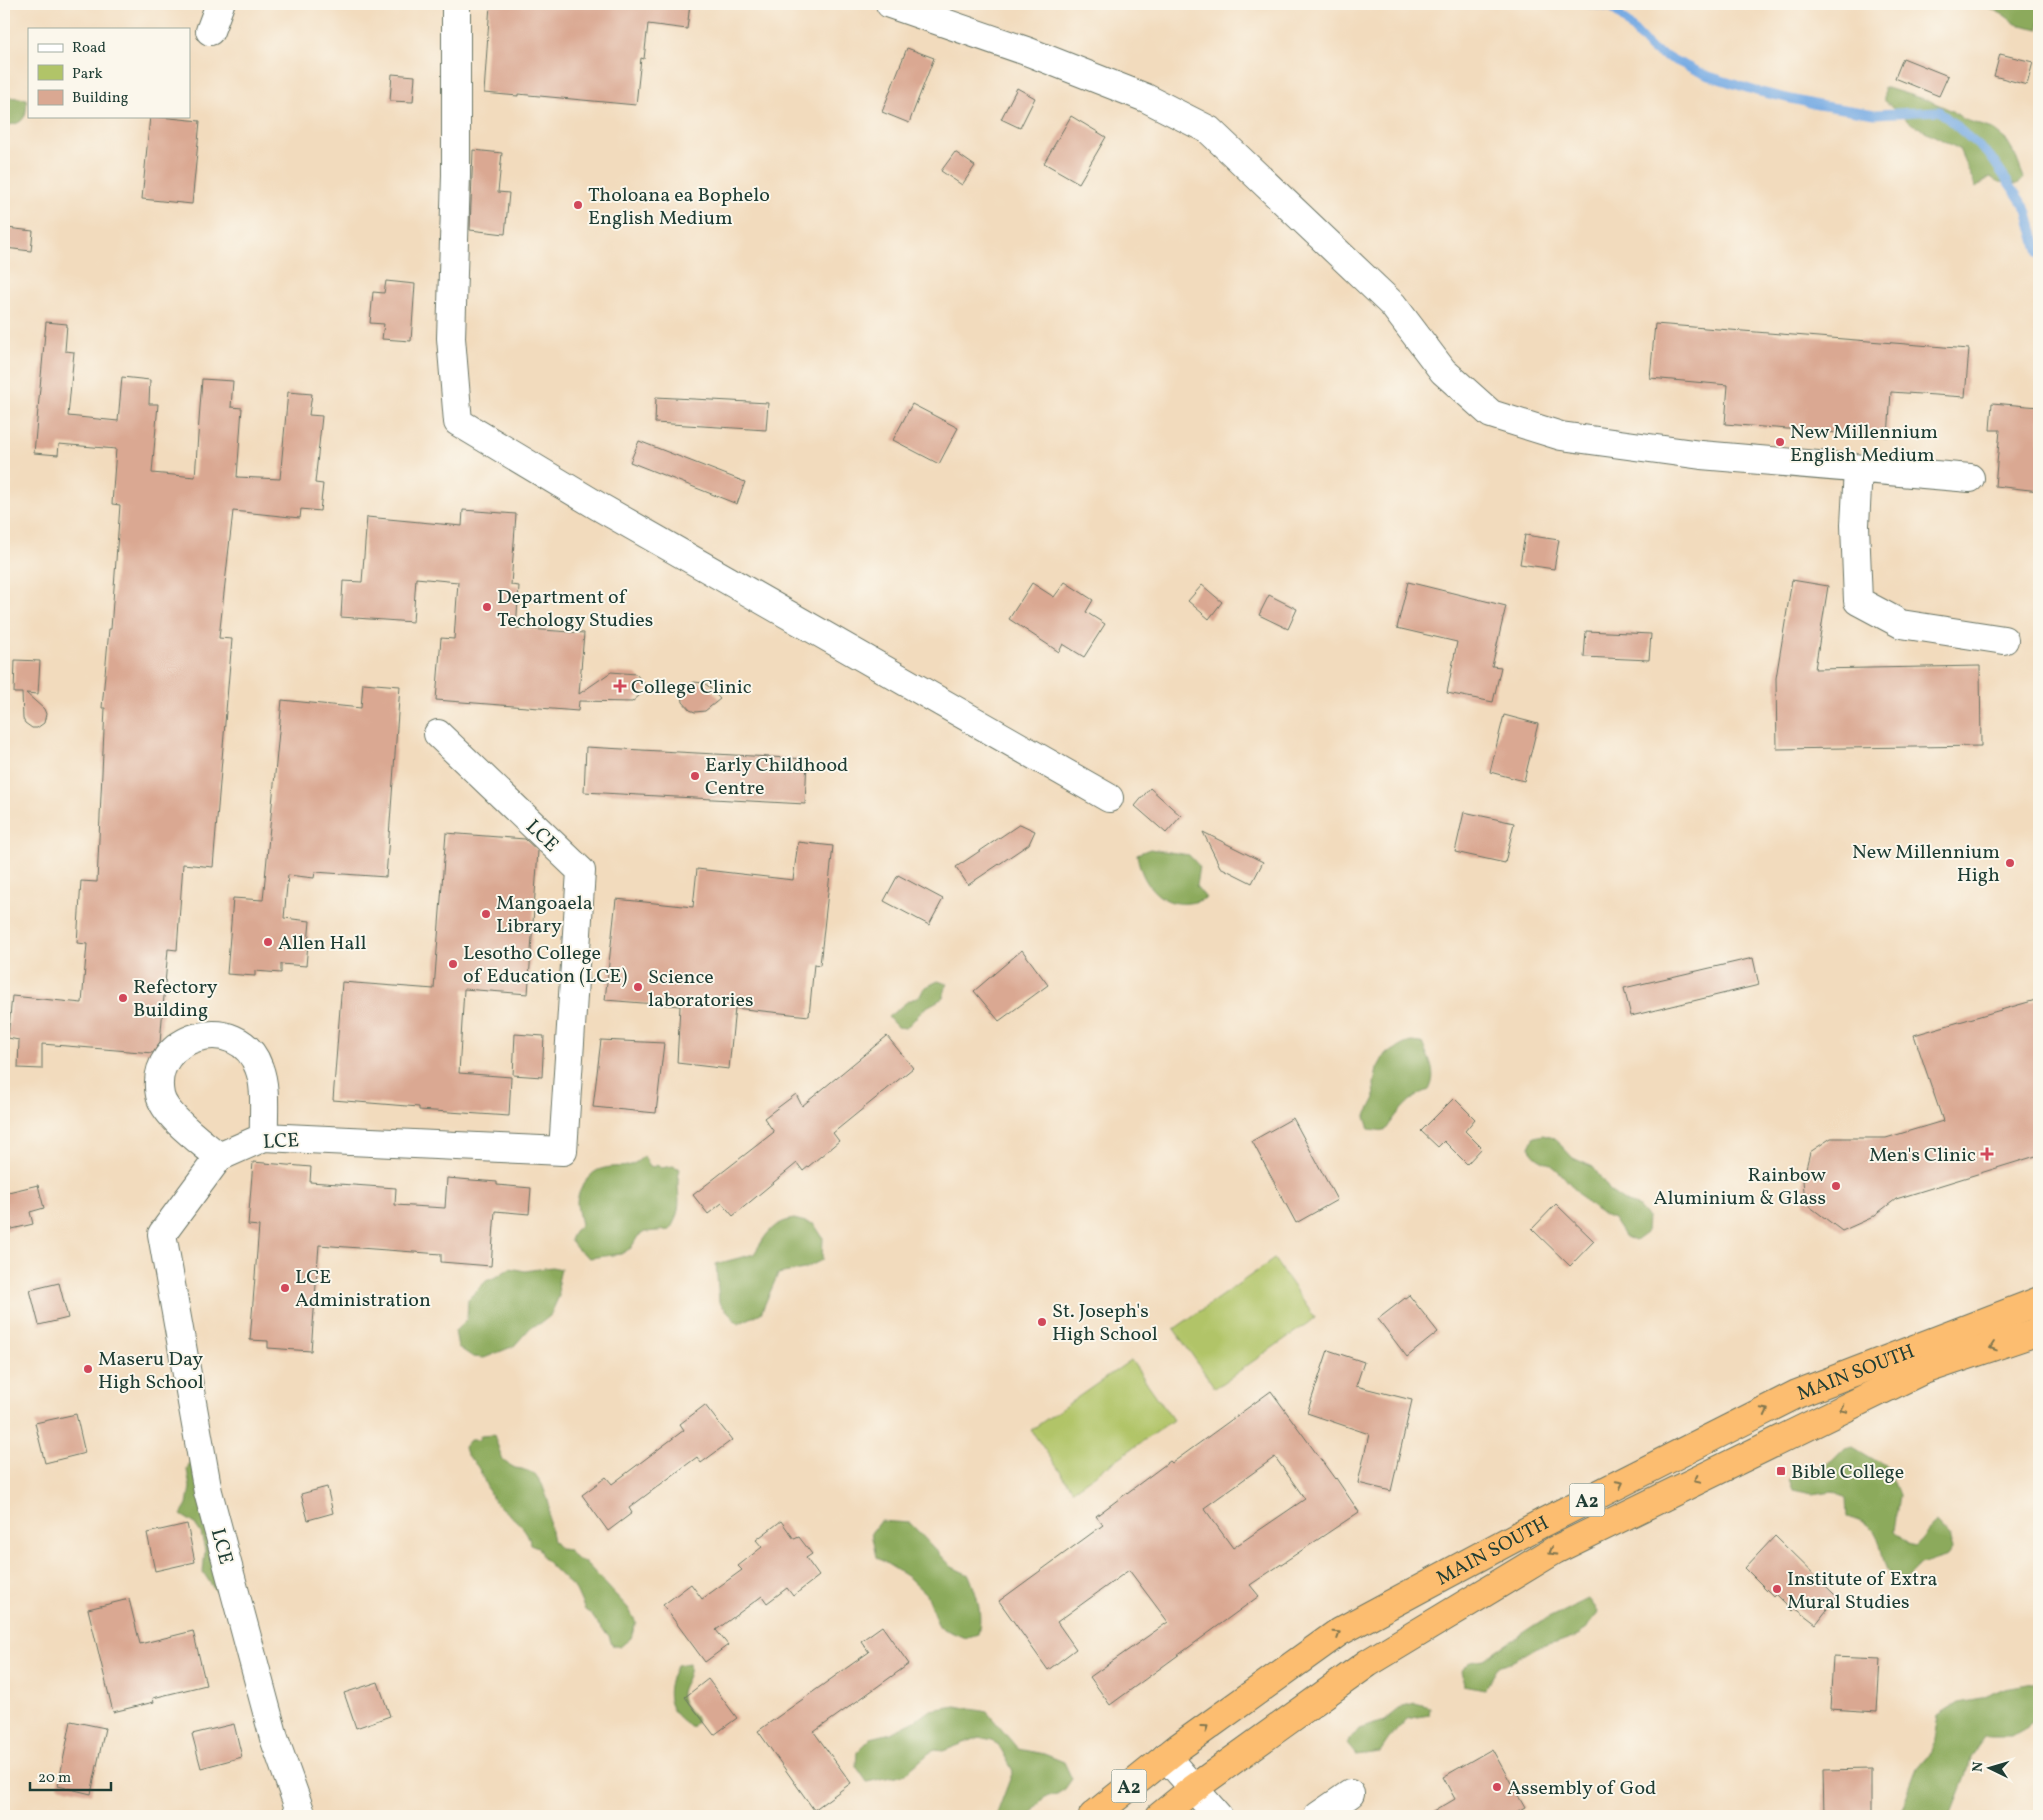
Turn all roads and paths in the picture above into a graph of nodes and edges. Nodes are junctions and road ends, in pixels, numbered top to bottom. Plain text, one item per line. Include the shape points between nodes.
1 (220, 4) edge
2 (456, 4) edge
3 (890, 4) edge
4 (210, 31) dead end
5 (1858, 468) junction
6 (1970, 478) dead end
7 (2004, 640) dead end
8 (438, 734) dead end
9 (1109, 798) dead end
10 (264, 1137) junction
11 (219, 1157) junction
12 (2039, 1300) edge
13 (2039, 1331) edge
14 (1166, 1758) junction
15 (1193, 1789) junction
16 (1350, 1794) dead end
17 (302, 1816) edge
18 (1093, 1816) edge
19 (1160, 1816) edge
20 (1218, 1816) edge
21 (1318, 1816) edge

1 - 4 street
2 - 9 street via 456,175 451,338 458,422 607,511
3 - 5 street via 1137,94 1209,130 1393,306 1443,371 1491,414 1561,436 1701,455
5 - 6 street
5 - 7 street via 1855,525 1858,601 1902,624
8 - 10 street, LCE via 580,871 563,1151
10 - 11 street, LCE
10 - 11 street via 263,1084 250,1053 238,1042 222,1036 205,1035 189,1039 165,1062 160,1078 160,1095 169,1113
11 - 17 street, LCE via 162,1234 208,1492 274,1738
14 -> 12 highway, MAIN SOUTH / A2 via 1339,1632 1542,1523 1797,1394
13 -> 15 highway, MAIN SOUTH / A2 via 1921,1371 1555,1550 1368,1663
14 - 15 street
14 - 18 highway, MAIN SOUTH / A2
15 - 19 highway, MAIN SOUTH / A2
15 - 20 street
16 - 21 street

